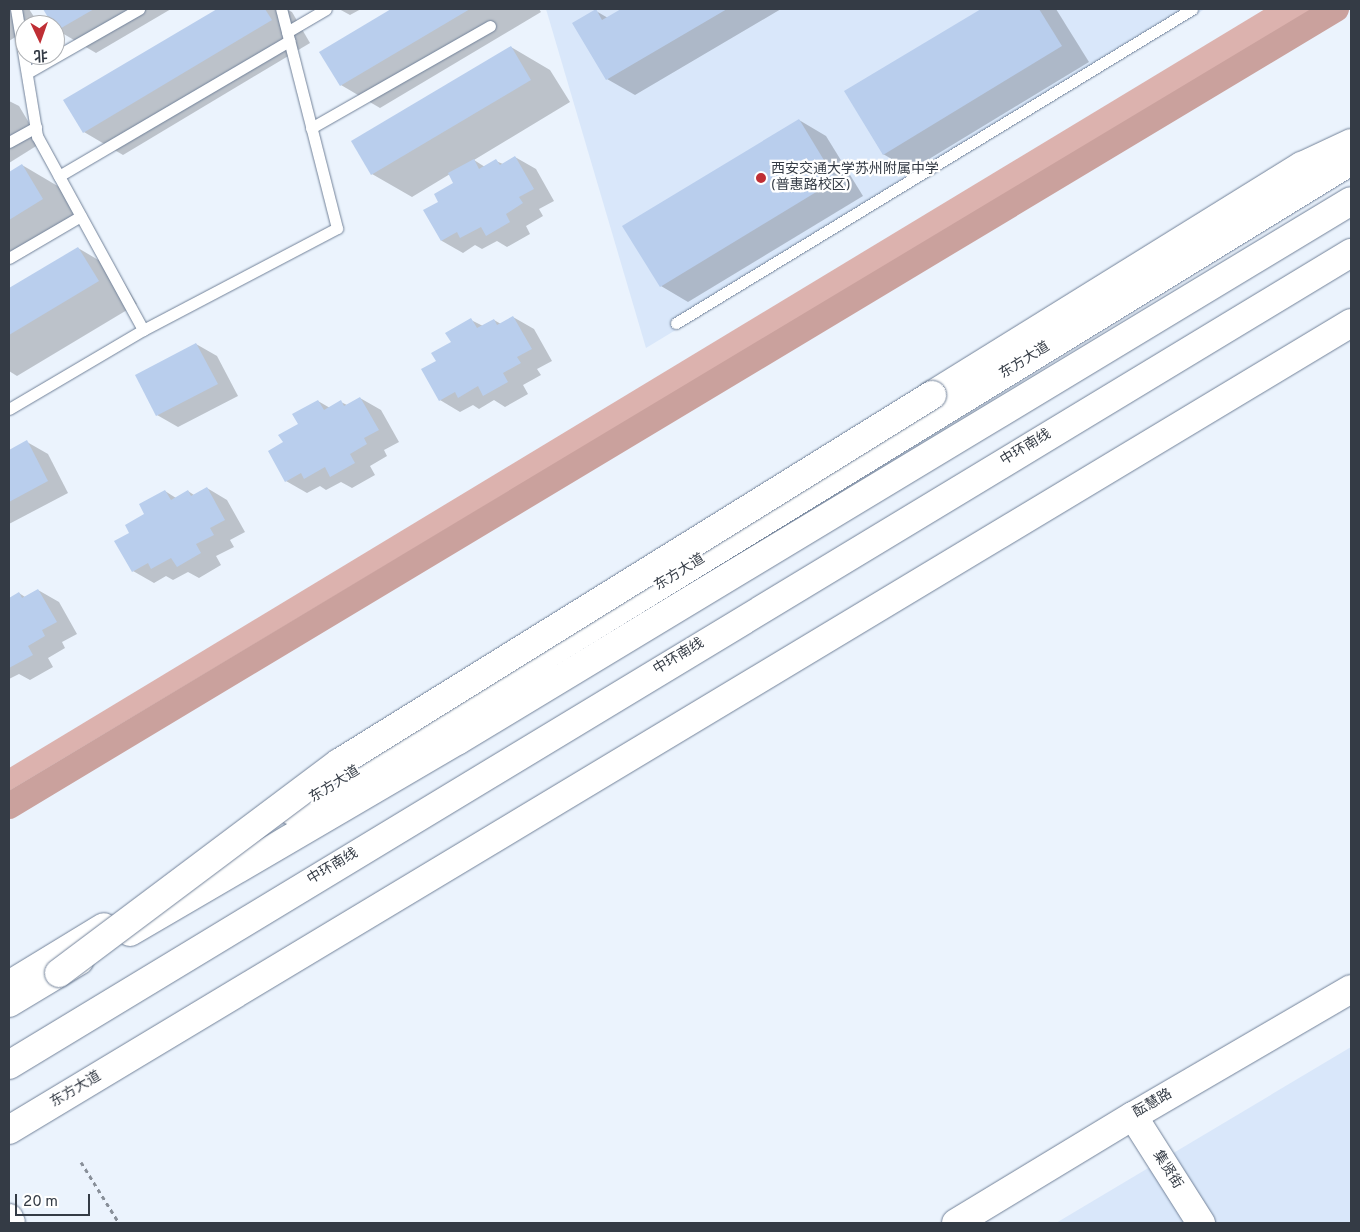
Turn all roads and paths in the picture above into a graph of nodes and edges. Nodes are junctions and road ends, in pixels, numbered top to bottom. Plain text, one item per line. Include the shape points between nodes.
1 (138, 9) edge
2 (281, 9) edge
3 (326, 9) edge
4 (1192, 9) edge
5 (490, 26) dead end
6 (288, 36) junction
7 (25, 65) edge
8 (27, 73) junction
9 (36, 127) junction
10 (311, 128) junction
11 (9, 142) edge
12 (1351, 143) edge
13 (1351, 161) edge
14 (59, 176) junction
15 (1351, 201) edge
16 (81, 216) junction
17 (1351, 252) edge
18 (9, 258) edge
19 (676, 323) dead end
20 (1351, 323) edge
21 (143, 330) junction
22 (9, 410) edge
23 (58, 973) junction
24 (9, 985) edge
25 (1351, 989) edge
26 (9, 1003) edge
27 (9, 1064) edge
28 (1133, 1116) junction
29 (9, 1130) edge
30 (81, 1162) dead end
31 (9, 1218) edge
32 (11, 1223) edge
33 (119, 1223) edge
34 (956, 1223) edge
35 (1201, 1223) edge

1 - 8 lane
2 - 6 lane
3 - 6 lane
4 - 19 lane
5 - 10 lane
6 - 10 lane
6 - 14 lane
7 - 8 lane
8 - 9 lane
9 - 11 lane
9 - 14 lane via 37,136
10 - 21 lane via 337,228
12 - 23 main road, bridge via 1302,166 339,763
13 - 24 main road, 东方大道
14 - 16 lane
15 - 23 main road, bridge via 457,741
16 - 18 lane
16 - 21 lane
17 - 27 main road, 中环南线
20 - 29 main road, 东方大道
21 - 22 lane
23 - 26 main road
25 - 28 main road, 酝慧路
28 - 34 main road, 酝慧路
28 - 35 main road, 集贤街
30 - 33 path
31 - 32 main road

